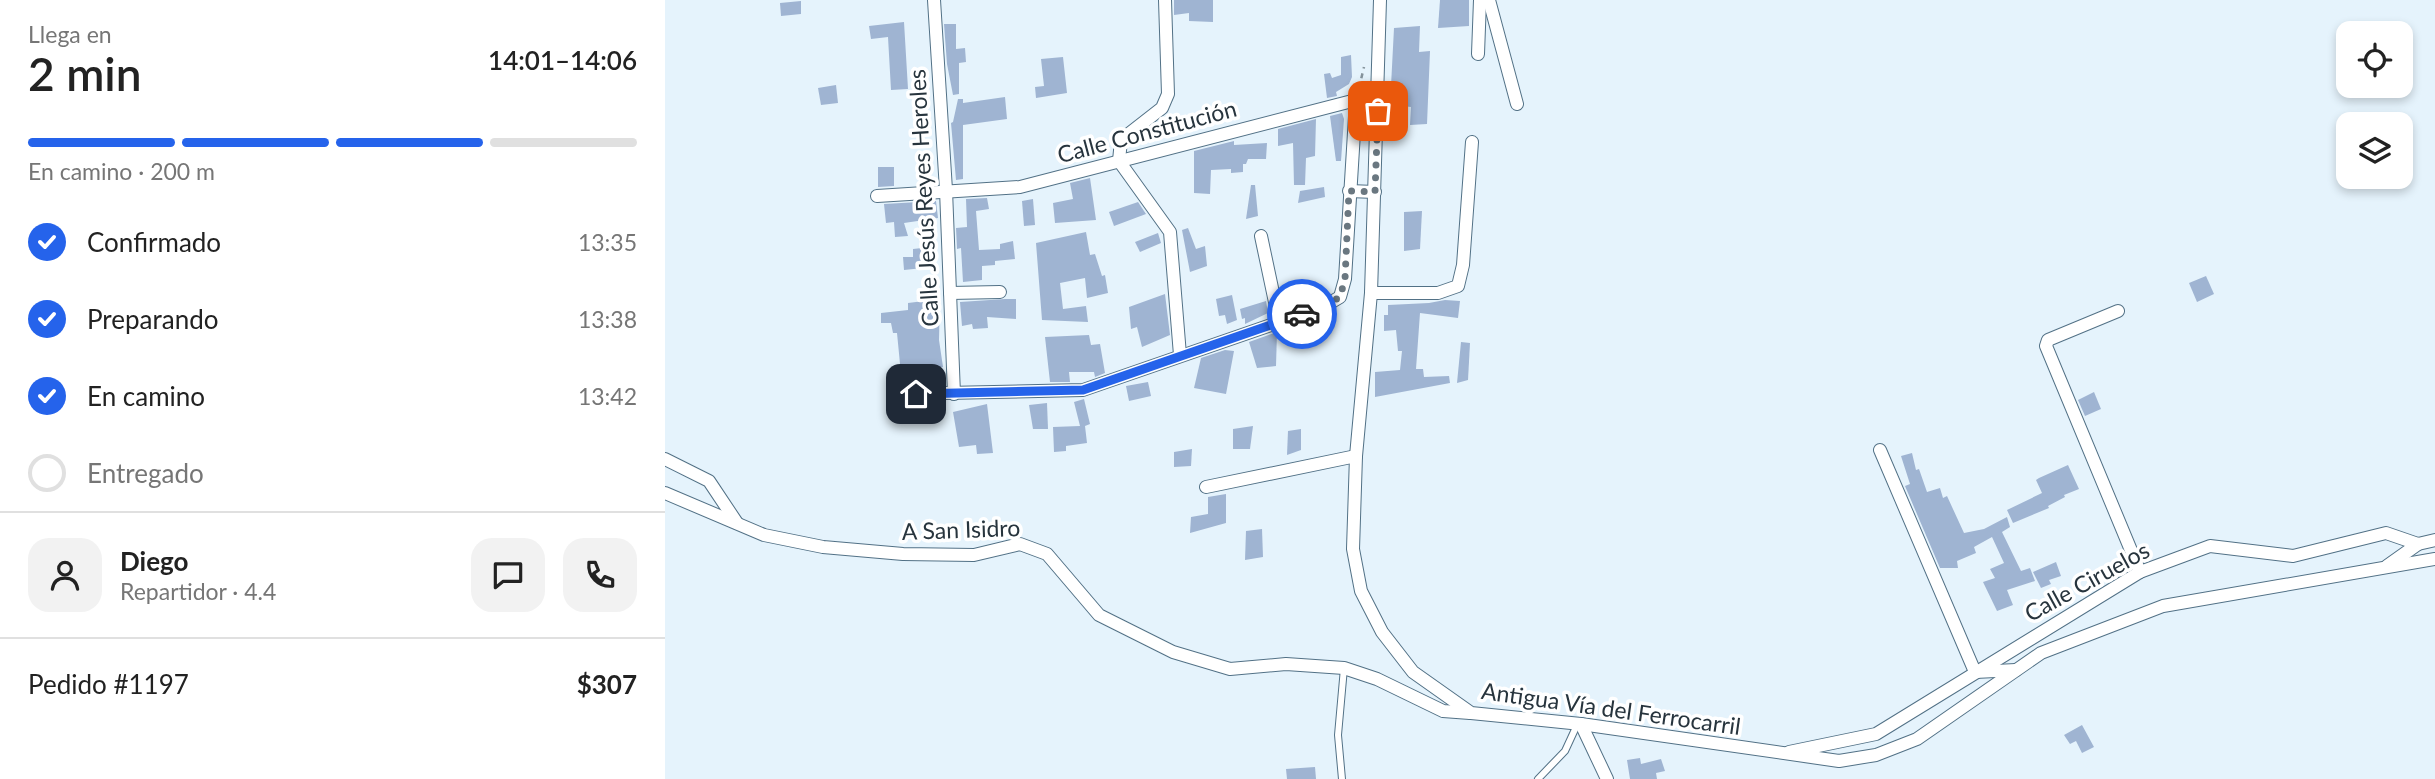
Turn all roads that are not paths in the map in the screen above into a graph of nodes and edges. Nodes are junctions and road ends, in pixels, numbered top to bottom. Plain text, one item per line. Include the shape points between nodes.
1 (934, 0) edge
2 (1165, 0) edge
3 (1380, 0) edge
4 (1480, 0) edge
5 (1489, 0) edge
6 (1478, 54) dead end
7 (1517, 104) dead end
8 (1472, 142) dead end
9 (1119, 161) junction
10 (946, 190) junction
11 (1349, 191) junction
12 (1375, 192) junction
13 (877, 197) dead end
14 (1261, 236) dead end
15 (1000, 292) dead end
16 (950, 293) junction
17 (1371, 293) junction
18 (2118, 311) dead end
19 (1279, 321) junction
20 (1180, 355) junction
21 (897, 394) dead end
22 (954, 394) junction
23 (1880, 450) dead end
24 (1356, 456) junction
25 (665, 459) edge
26 (1206, 487) dead end
27 (665, 493) edge
28 (738, 523) junction
29 (2435, 540) edge
30 (2418, 544) junction
31 (2435, 559) edge
32 (2381, 570) junction
33 (2140, 572) junction
34 (1343, 668) junction
35 (2017, 670) junction
36 (1975, 672) junction
37 (1471, 713) junction
38 (1579, 724) junction
39 (1780, 754) junction
40 (1342, 779) edge
41 (1538, 779) edge
42 (1607, 779) edge

1 - 10 street, Calle Jesús Reyes Heroles
2 - 9 street via 1168,94 1163,108 1121,140
3 - 12 street, Antigua Vía del Ferrocarril
4 - 6 street
5 - 7 street
8 - 17 street via 1458,286 1438,293
9 - 10 street, Calle Constitución via 1020,187
9 - 11 street, Calle Constitución via 1356,100
9 - 20 street via 1170,232
10 - 13 street, Calle Constitución
10 - 16 street, Calle Jesús Reyes Heroles
11 - 12 street
11 - 19 street via 1340,297
12 - 17 street, Antigua Vía del Ferrocarril
14 - 19 street
15 - 16 street
16 - 22 street, Calle Jesús Reyes Heroles
17 - 24 street, Antigua Vía del Ferrocarril
18 - 33 street via 2048,340 2046,346
19 - 20 street
20 - 22 street via 1083,390
21 - 22 street
23 - 36 street
24 - 26 street
24 - 37 street, Antigua Vía del Ferrocarril via 1353,549 1361,591 1382,632 1413,672
25 - 28 street via 709,481
27 - 28 street, A San Isidro
28 - 34 street, A San Isidro via 764,536 903,554 974,555 1020,544 1047,554 1099,615 1173,652 1230,669 1286,664
29 - 30 street
30 - 32 street
30 - 33 street, Calle Ciruelos via 2386,533 2293,556 2210,546
31 - 32 street, Antigua Vía del Ferrocarril
32 - 35 street, Antigua Vía del Ferrocarril via 2163,606 2042,653
33 - 36 street, Calle Ciruelos
34 - 37 street, A San Isidro via 1443,711
34 - 40 lane via 1338,735
35 - 36 street
35 - 39 street, Antigua Vía del Ferrocarril via 1917,738 1876,755 1839,761
36 - 39 street, Calle Ciruelos via 1876,734
37 - 38 street, Antigua Vía del Ferrocarril
38 - 39 street, Antigua Vía del Ferrocarril
38 - 41 lane via 1565,751
38 - 42 street

